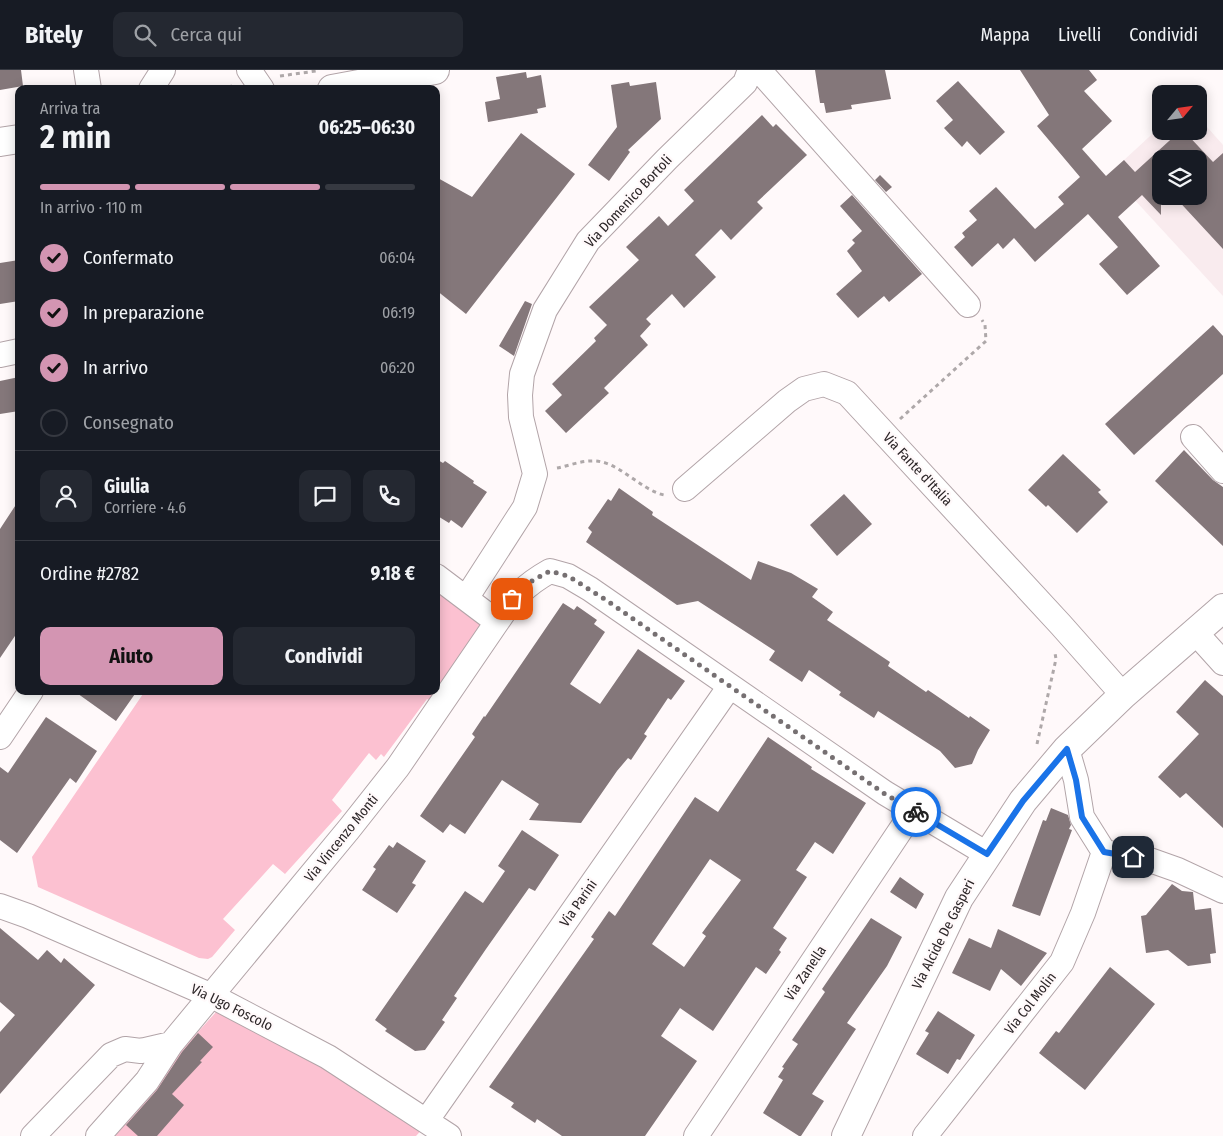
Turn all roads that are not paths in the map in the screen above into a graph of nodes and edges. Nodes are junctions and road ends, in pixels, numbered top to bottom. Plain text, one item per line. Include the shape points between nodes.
1 (86, 70) edge
2 (164, 70) edge
3 (249, 70) edge
4 (750, 70) edge
5 (759, 70) edge
6 (428, 76) edge
7 (89, 85) edge
8 (153, 85) edge
9 (259, 85) edge
10 (362, 85) edge
11 (15, 140) edge
12 (0, 142) edge
13 (968, 305) road end
14 (15, 352) edge
15 (0, 354) edge
16 (1193, 437) dead end
17 (1223, 470) edge
18 (686, 488) road end
19 (440, 579) edge
20 (467, 597) junction
21 (1223, 608) edge
22 (497, 622) junction
23 (1195, 632) junction
24 (1223, 663) edge
25 (730, 686) junction
26 (28, 695) edge
27 (1123, 695) junction
28 (0, 737) edge
29 (1067, 749) junction
30 (914, 810) junction
31 (1104, 852) junction
32 (987, 854) junction
33 (1223, 891) edge
34 (0, 906) edge
35 (212, 996) junction
36 (171, 1044) junction
37 (135, 1050) junction
38 (147, 1081) junction
39 (428, 1120) junction
40 (33, 1136) edge
41 (98, 1136) edge
42 (449, 1136) edge
43 (696, 1136) edge
44 (846, 1136) edge
45 (925, 1136) edge

1 - 7 street
2 - 8 street
3 - 9 street
4 - 20 street, Via Domenico Bortoli via 745,83 588,241 545,310 522,374 520,395 521,418 535,474 525,507
5 - 13 street
6 - 10 main road
11 - 12 main road
14 - 15 street
16 - 17 street
18 - 27 street, Via Fante d'Italia via 804,389 824,384 848,393
19 - 20 street
20 - 22 street
21 - 23 main road, Via Alcide De Gasperi
22 - 25 street, Via Vincenzo Monti via 512,599 530,582 550,571 568,576 590,589
22 - 35 street, Via Vincenzo Monti via 398,767
23 - 24 street
23 - 27 main road, Via Alcide De Gasperi
25 - 30 street via 885,794
25 - 39 street, Via Parini
26 - 28 street
27 - 29 main road, Via Alcide De Gasperi
29 - 31 street via 1082,817
29 - 32 main road, Via Alcide De Gasperi via 1023,801
30 - 32 street
30 - 43 street, Via Zanella
31 - 33 street via 1147,859
31 - 45 street, Via Col Molin via 1062,962
32 - 44 main road, Via Alcide De Gasperi via 959,898
34 - 35 street, Via Ugo Foscolo
35 - 36 street, Via Vincenzo Monti
35 - 39 street, Via Ugo Foscolo via 328,1058
36 - 37 street
36 - 38 street, Via Vincenzo Monti
37 - 38 street via 148,1070
37 - 40 street via 125,1049 111,1054
38 - 41 street, Via Vincenzo Monti
39 - 42 street, Via Ugo Foscolo

